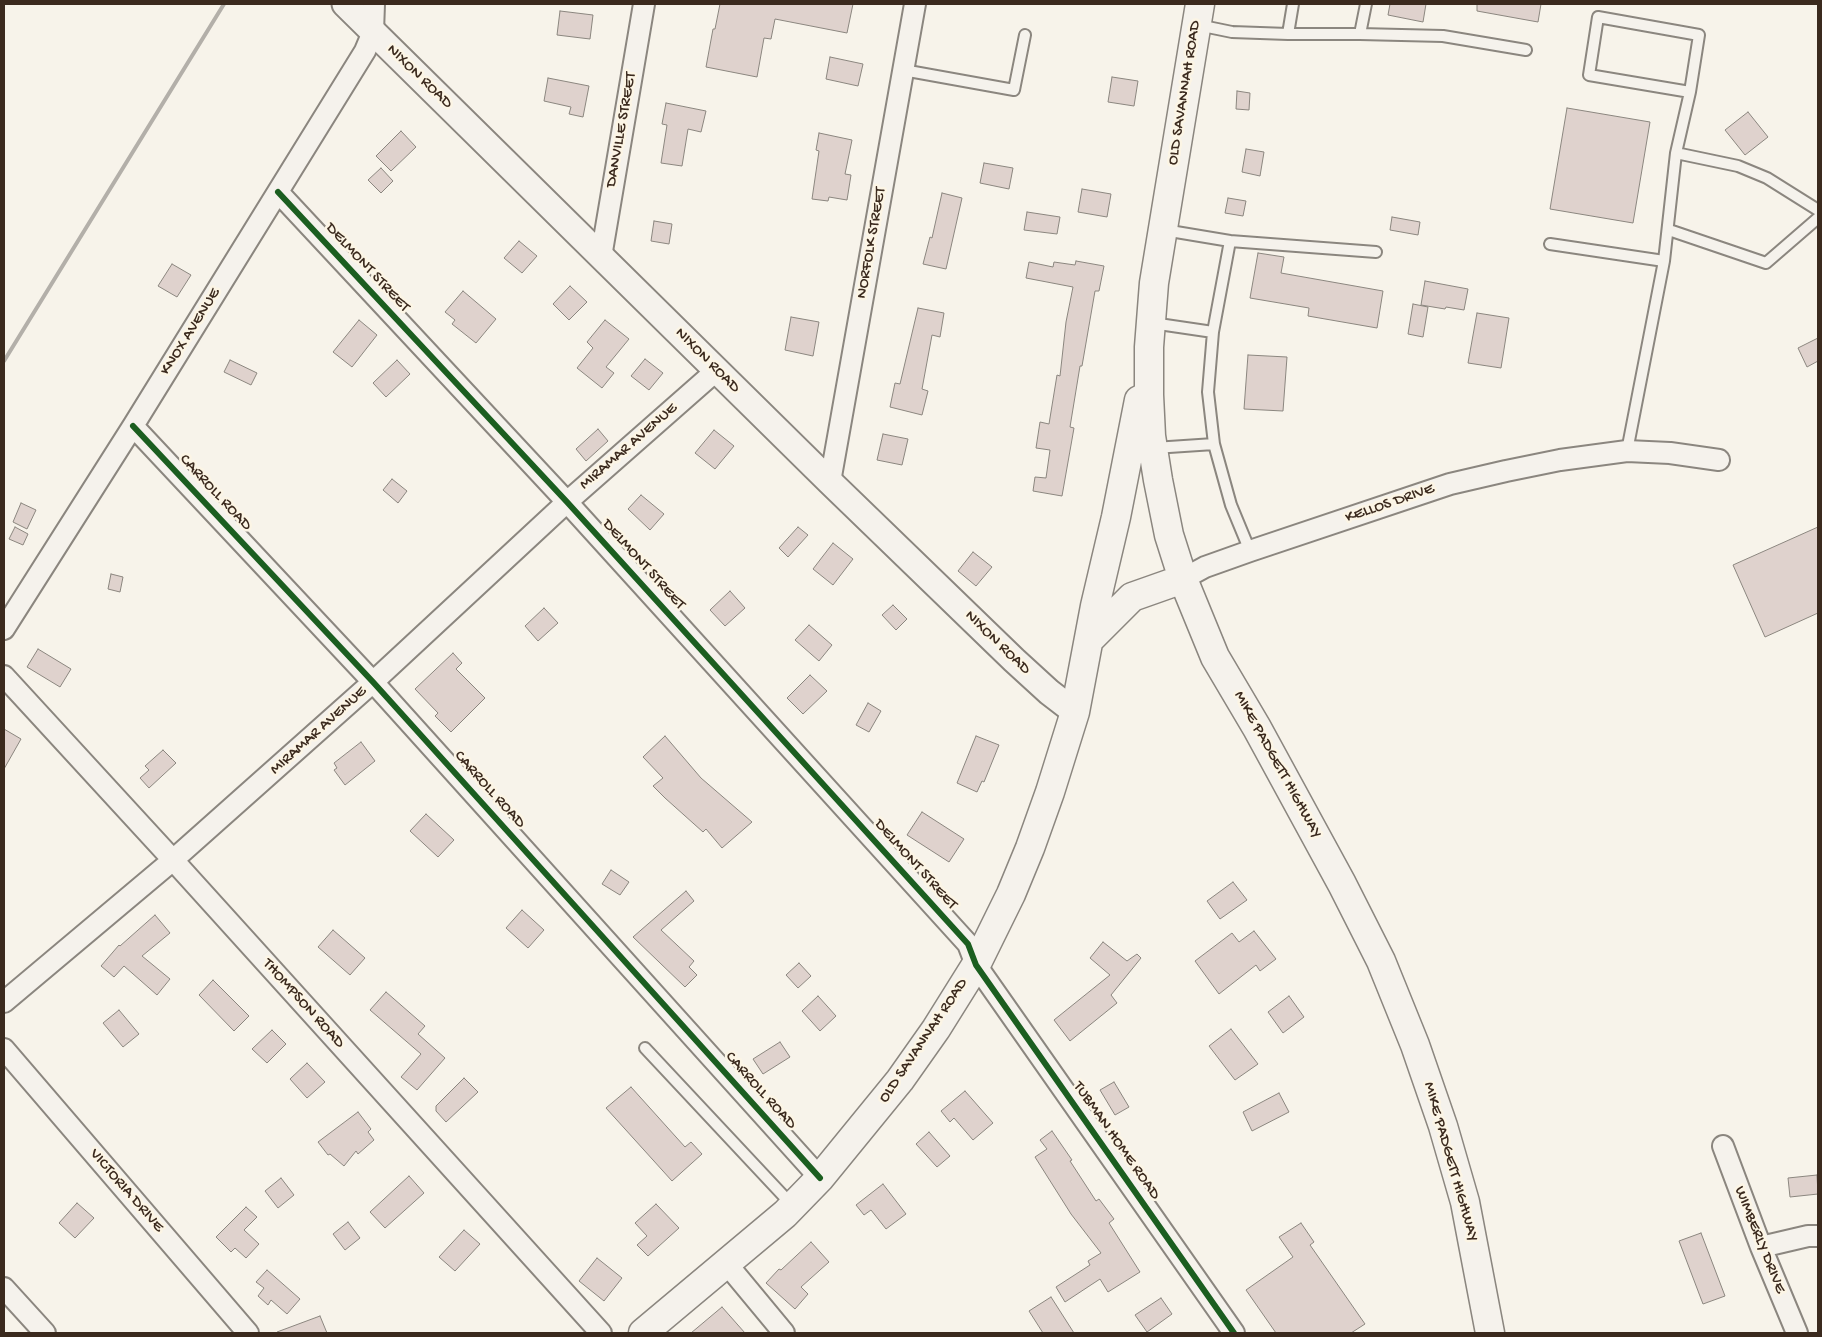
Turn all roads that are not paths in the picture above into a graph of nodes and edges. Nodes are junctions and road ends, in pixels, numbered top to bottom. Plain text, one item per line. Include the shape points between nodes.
1 (345, 4) edge
2 (374, 4) edge
3 (644, 4) edge
4 (915, 4) edge
5 (1293, 4) edge
6 (1366, 4) edge
7 (1198, 14) edge
8 (373, 32) junction
9 (1288, 34) junction
10 (1360, 34) junction
11 (1025, 36) dead end
12 (1526, 50) dead end
13 (903, 70) junction
14 (1690, 92) junction
15 (1676, 153) junction
16 (1171, 182) joint
17 (278, 192) junction
18 (1818, 210) edge
19 (1818, 218) edge
20 (1163, 229) junction
21 (1669, 230) junction
22 (1230, 241) junction
23 (1550, 244) dead end
24 (1376, 252) dead end
25 (601, 257) junction
26 (1664, 261) junction
27 (1213, 332) junction
28 (1150, 335) junction
29 (717, 370) junction
30 (133, 426) junction
31 (1214, 444) junction
32 (1153, 448) junction
33 (1627, 451) junction
34 (1719, 460) dead end
35 (830, 482) junction
36 (567, 502) junction
37 (1250, 551) junction
38 (1183, 579) junction
39 (4, 628) edge
40 (1088, 640) junction
41 (4, 676) edge
42 (374, 682) junction
43 (1075, 712) junction
44 (174, 860) junction
45 (976, 965) junction
46 (4, 1002) edge
47 (645, 1048) dead end
48 (4, 1049) edge
49 (1723, 1146) dead end
50 (820, 1178) junction
51 (792, 1206) junction
52 (1818, 1236) edge
53 (1761, 1247) junction
54 (726, 1264) junction
55 (4, 1288) edge
56 (45, 1333) edge
57 (248, 1333) edge
58 (600, 1333) edge
59 (642, 1333) edge
60 (784, 1333) edge
61 (1234, 1333) edge
62 (1490, 1333) edge
63 (1797, 1333) edge

1 - 8 street, NIXON ROAD
2 - 8 street
3 - 25 street, DANVILLE STREET
4 - 13 street, NORFOLK STREET
5 - 9 lane
6 - 10 lane
7 - 9 lane via 1232,32
7 - 16 main road, OLD SAVANNAH ROAD
8 - 17 street, KNOX AVENUE
8 - 25 street, NIXON ROAD
9 - 10 lane
10 - 12 lane via 1443,36
11 - 13 lane via 1014,90
13 - 35 street, NORFOLK STREET
14 - 14 lane via 1589,75 1598,18 1699,35
14 - 15 lane
15 - 18 lane via 1738,166 1767,178
15 - 21 lane
16 - 20 main road, MIKE PADGETT HIGHWAY
17 - 30 street, KNOX AVENUE
17 - 36 street, DELMONT STREET
19 - 21 lane via 1766,263
20 - 22 lane
20 - 28 main road, MIKE PADGETT HIGHWAY
21 - 26 lane
22 - 24 lane
22 - 27 lane
23 - 26 lane
25 - 29 street, NIXON ROAD
26 - 33 lane
27 - 28 lane
27 - 31 lane via 1208,392
28 - 32 main road, MIKE PADGETT HIGHWAY via 1149,395
28 - 40 main road, OLD SAVANNAH ROAD via 1116,517
29 - 35 street, NIXON ROAD
29 - 36 street, MIRAMAR AVENUE
30 - 39 street, KNOX AVENUE
30 - 42 street, CARROLL ROAD
31 - 32 lane
31 - 37 lane via 1231,504
32 - 38 main road, MIKE PADGETT HIGHWAY via 1169,535
33 - 34 street, KELLOS DRIVE
33 - 37 street, KELLOS DRIVE via 1560,460 1450,484
35 - 43 street, NIXON ROAD via 1014,660
36 - 42 street, MIRAMAR AVENUE
36 - 45 street, DELMONT STREET via 968,944
37 - 38 street, KELLOS DRIVE via 1205,567
38 - 40 main road, KELLOS DRIVE via 1132,597
38 - 62 main road, MIKE PADGETT HIGHWAY via 1215,657 1316,836 1385,970 1444,1126 1465,1202
40 - 43 main road, OLD SAVANNAH ROAD
41 - 44 street, THOMPSON ROAD
42 - 44 street, MIRAMAR AVENUE
42 - 50 street, CARROLL ROAD
43 - 45 main road, OLD SAVANNAH ROAD via 1030,848
44 - 46 street, MIRAMAR AVENUE
44 - 58 street, THOMPSON ROAD
45 - 50 main road, OLD SAVANNAH ROAD via 900,1080
45 - 61 street, TUBMAN HOME ROAD
47 - 51 lane
48 - 57 street, VICTORIA DRIVE
49 - 53 street, WIMBERLY DRIVE
50 - 51 main road, OLD SAVANNAH ROAD
51 - 54 main road, OLD SAVANNAH ROAD
52 - 53 street
53 - 63 street, WIMBERLY DRIVE
54 - 59 main road, OLD SAVANNAH ROAD
54 - 60 street
55 - 56 street

